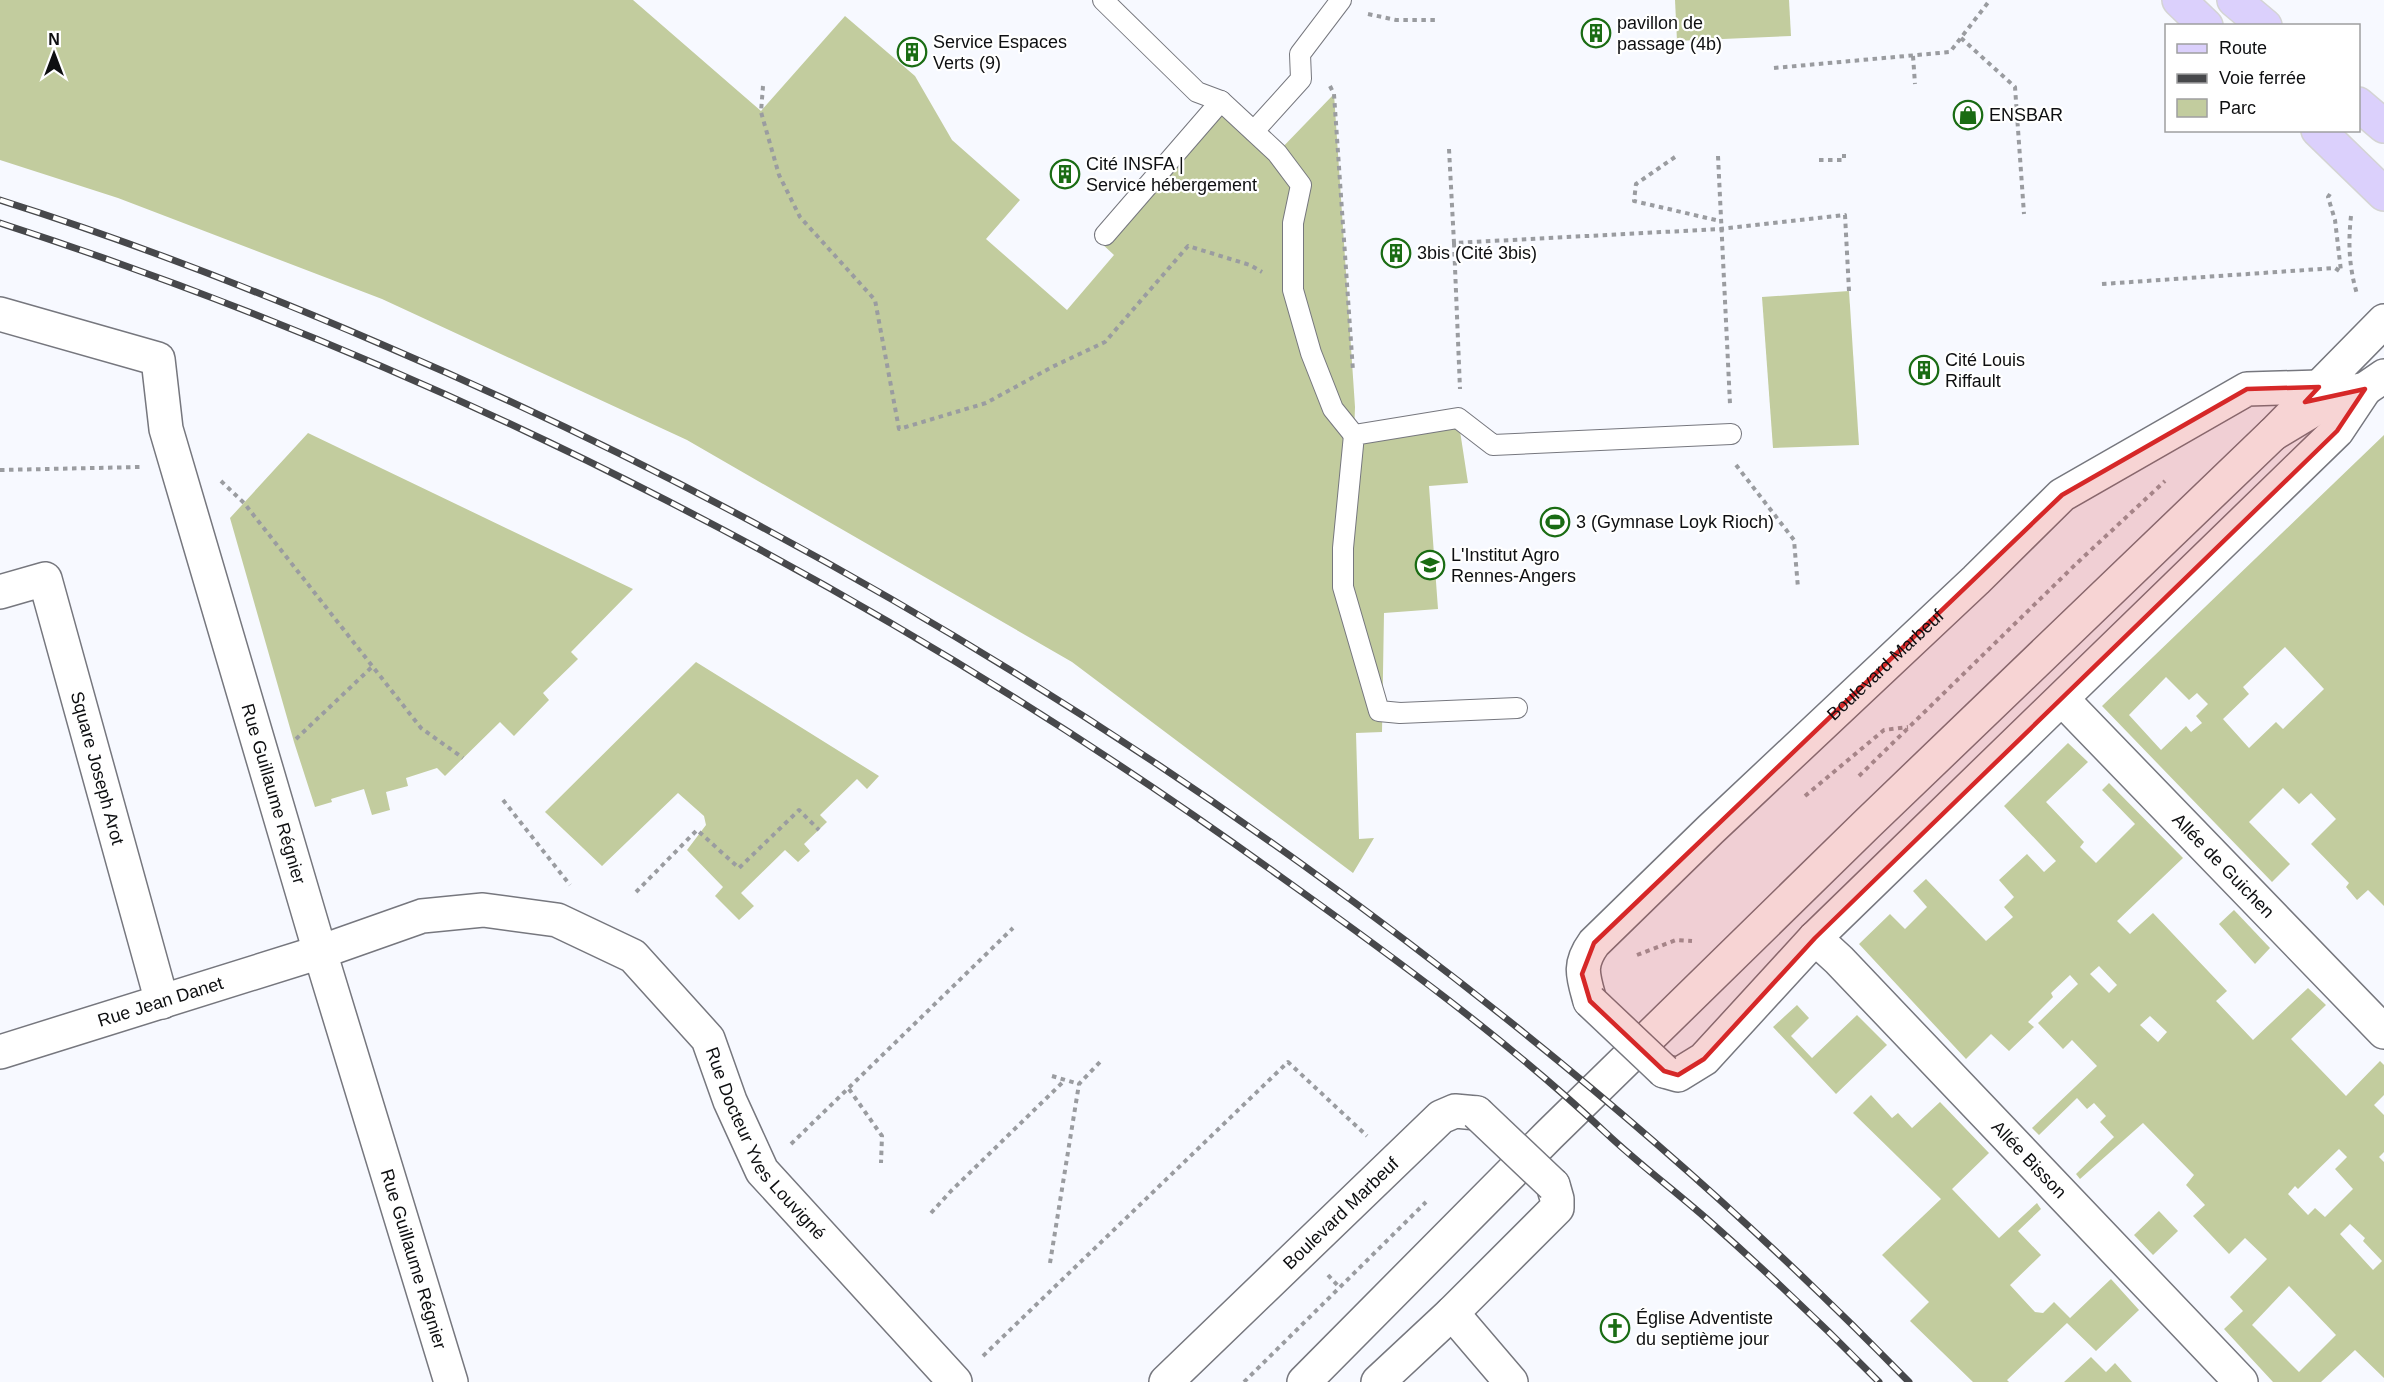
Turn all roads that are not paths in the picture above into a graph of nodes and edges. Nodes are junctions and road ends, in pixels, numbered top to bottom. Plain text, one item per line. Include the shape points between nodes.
1 (1103, 0) edge
2 (1341, 0) edge
3 (2179, 0) edge
4 (2234, 0) edge
5 (2204, 24) edge
6 (2263, 24) edge
7 (1221, 101) junction
8 (2360, 106) edge
9 (2384, 126) edge
10 (1254, 131) junction
11 (2320, 132) edge
12 (2384, 194) edge
13 (1105, 235) dead end
14 (2372, 311) edge
15 (0, 314) edge
16 (2375, 382) edge
17 (2319, 387) junction
18 (1731, 434) road end
19 (2273, 434) junction
20 (1354, 435) junction
21 (0, 592) edge
22 (2062, 699) junction
23 (1517, 708) dead end
24 (1815, 938) junction
25 (320, 952) junction
26 (162, 1002) junction
27 (2384, 1032) edge
28 (0, 1052) edge
29 (1452, 1313) junction
30 (451, 1382) edge
31 (955, 1382) edge
32 (1166, 1382) edge
33 (1304, 1382) edge
34 (1378, 1382) edge
35 (1511, 1382) edge
36 (2241, 1382) edge

1 - 7 lane via 1197,92
2 - 10 lane via 1300,54 1301,79
3 - 5 main road
4 - 6 main road
7 - 10 lane
7 - 13 lane
8 - 9 main road
10 - 20 lane via 1277,153 1301,186 1293,224 1293,290 1311,353 1333,409
11 - 12 main road
14 - 17 street, Boulevard Marbeuf
15 - 25 street, Rue Guillaume Régnier via 158,359 166,429
16 - 19 street, Boulevard Marbeuf via 2338,395
16 - 22 street, Boulevard Marbeuf via 2337,431
17 - 19 street, Boulevard Marbeuf
17 - 24 street, Boulevard Marbeuf, bridge via 2247,389 2062,495 1594,943 1586,955 1582,974 1590,1001 1664,1071 1678,1075 1704,1059
18 - 20 lane via 1493,445 1458,418
19 - 33 street, Boulevard Marbeuf via 1557,1126
20 - 23 lane via 1343,587 1378,711
21 - 26 street, Square Joseph Arot via 45,579
22 - 24 street, Boulevard Marbeuf
22 - 27 street, Allée de Guichen
24 - 36 street, Allée Bisson via 1848,968
25 - 26 street, Rue Jean Danet
25 - 30 street, Rue Guillaume Régnier
25 - 31 street, Rue Docteur Yves Louvigné via 422,916 483,910 557,920 633,956 708,1039 730,1101 762,1171
26 - 28 street, Rue Jean Danet
29 - 32 street, Boulevard Marbeuf, bridge via 1557,1208 1553,1185 1477,1113 1455,1111 1441,1117
29 - 34 street, Boulevard Marbeuf
29 - 35 street

